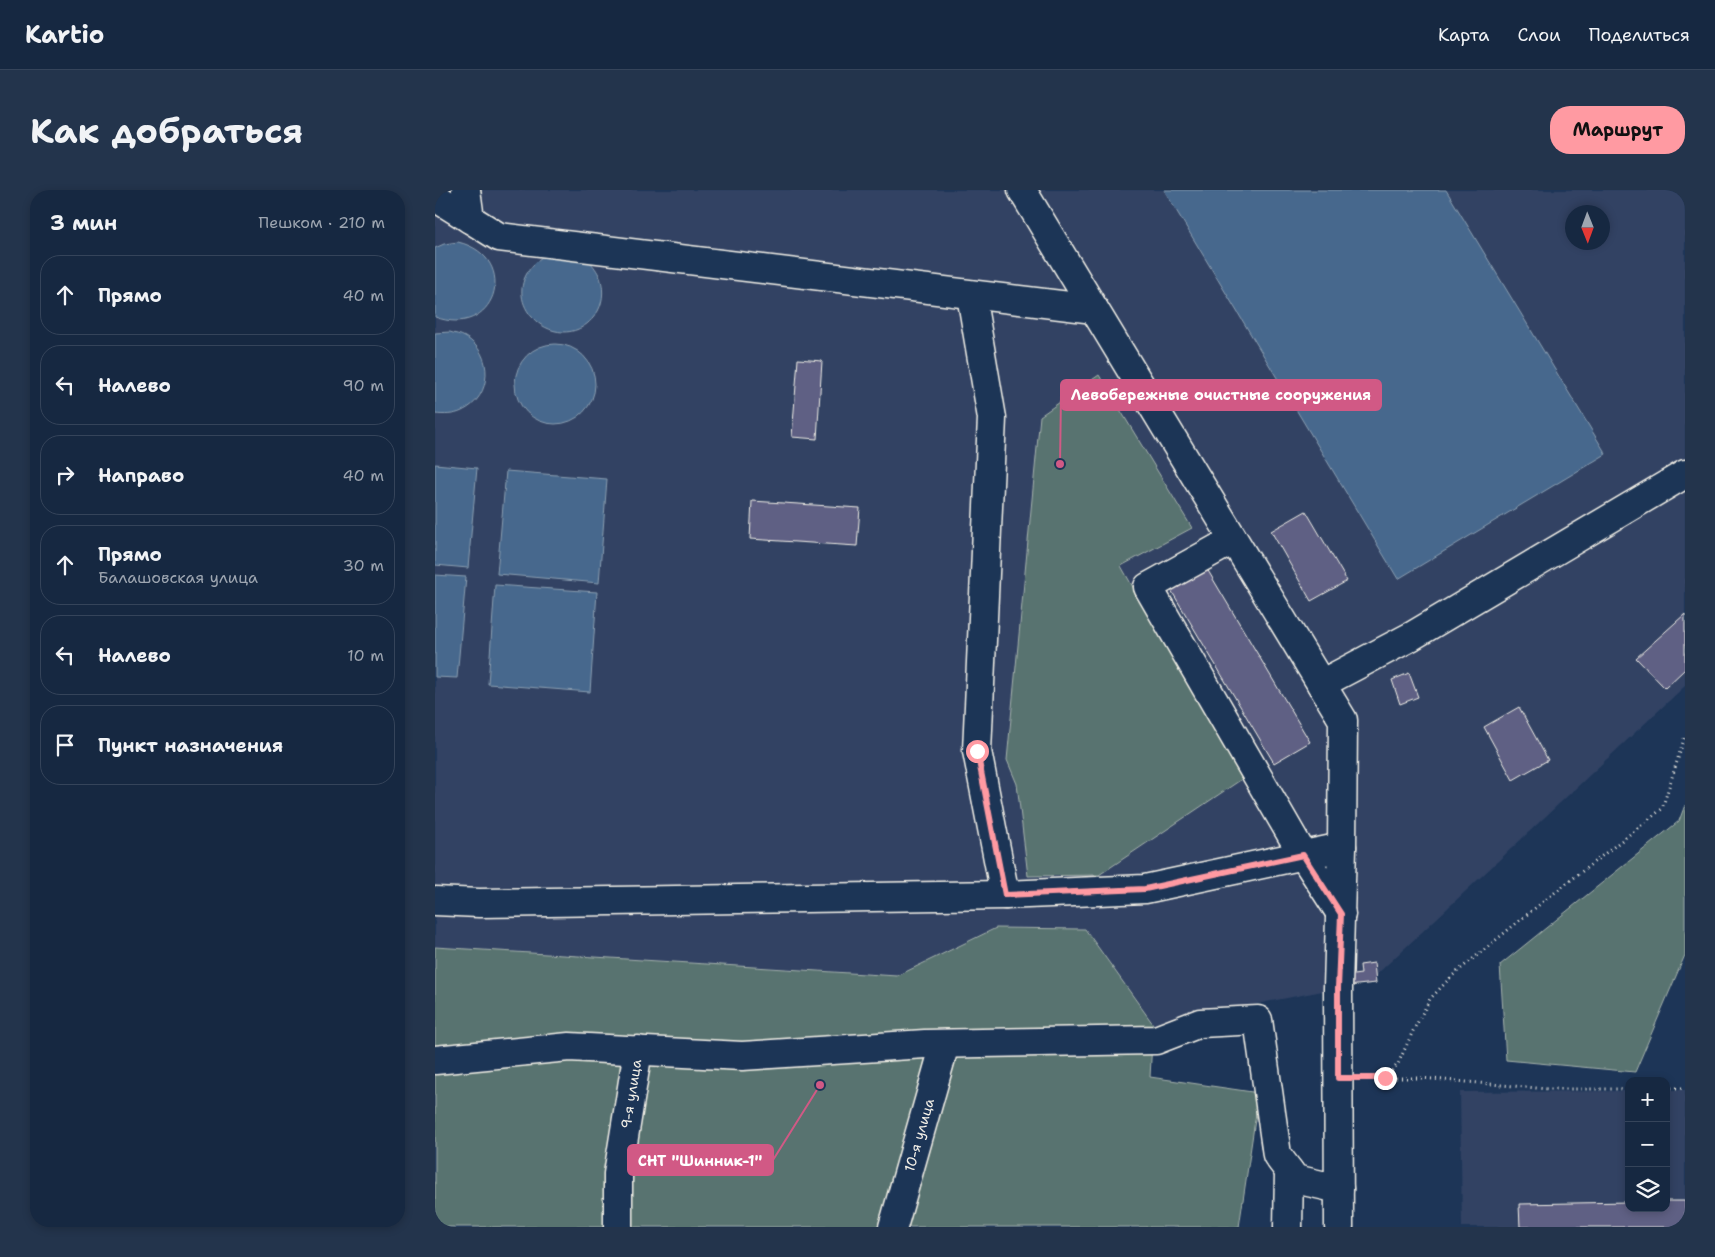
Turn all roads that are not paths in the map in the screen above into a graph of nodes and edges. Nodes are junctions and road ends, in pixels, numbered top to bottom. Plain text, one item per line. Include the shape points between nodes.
1 (466, 190) edge
2 (1022, 190) edge
3 (435, 197) edge
4 (470, 219) junction
5 (971, 295) junction
6 (1094, 309) junction
7 (1685, 474) edge
8 (1233, 540) junction
9 (1321, 684) junction
10 (1342, 847) junction
11 (1303, 855) junction
12 (1005, 895) junction
13 (435, 901) edge
14 (1341, 914) junction
15 (935, 1044) junction
16 (638, 1050) junction
17 (435, 1060) edge
18 (1289, 1171) junction
19 (1339, 1189) junction
20 (618, 1227) edge
21 (893, 1227) edge
22 (1288, 1227) edge
23 (1339, 1227) edge

1 - 4 street
2 - 6 street
3 - 4 street
4 - 5 street via 499,236
5 - 6 street
5 - 12 street via 992,418 977,751
6 - 8 street
7 - 9 street via 1412,636
8 - 9 street
8 - 11 street via 1148,587
9 - 10 street via 1343,720
10 - 11 street
10 - 14 street
11 - 12 street via 1145,889
11 - 14 street
12 - 13 street
14 - 19 street
15 - 16 street via 742,1056
15 - 18 street via 1156,1040 1200,1023 1258,1020 1277,1155
15 - 21 street, 10-я улица
16 - 17 street via 569,1047
16 - 20 street, 9-я улица via 618,1174
18 - 19 street via 1295,1179
18 - 22 street
19 - 23 street

